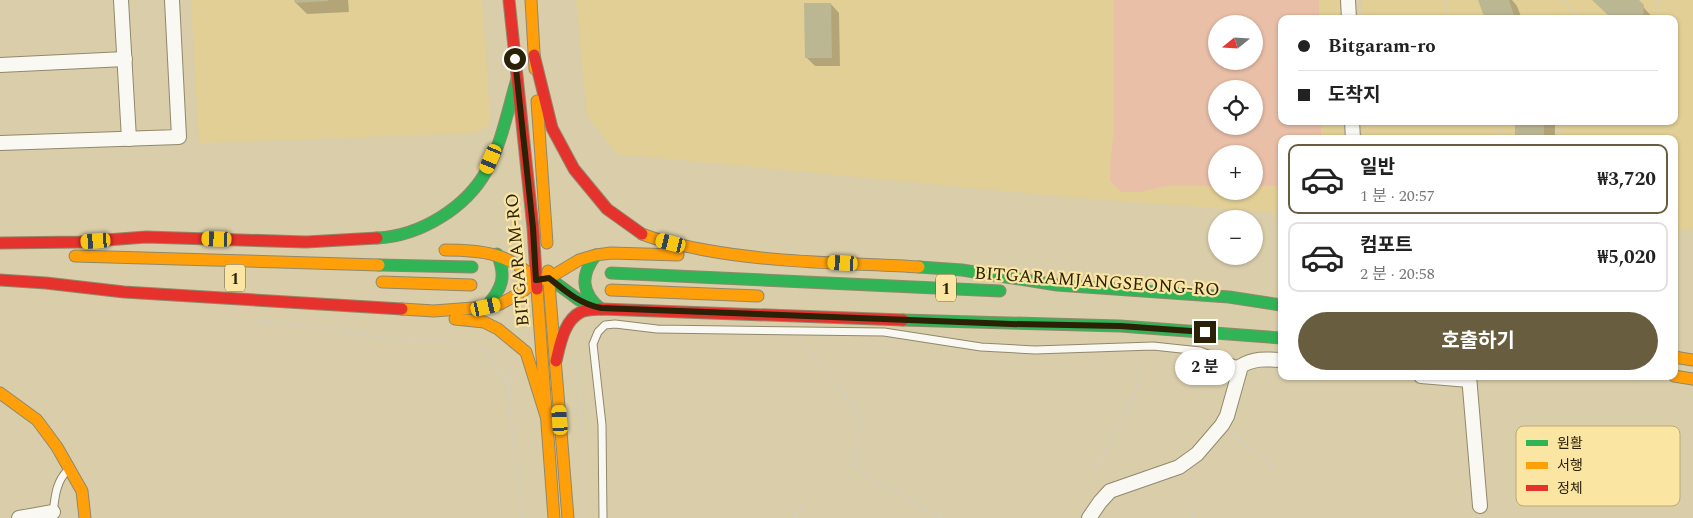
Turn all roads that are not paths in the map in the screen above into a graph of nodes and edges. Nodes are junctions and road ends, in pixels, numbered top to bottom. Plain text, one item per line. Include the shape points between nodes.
1 (121, 0) edge
2 (172, 0) edge
3 (509, 0) edge
4 (531, 0) edge
5 (1348, 0) edge
6 (1349, 15) edge
7 (534, 54) junction
8 (125, 59) junction
9 (0, 65) edge
10 (518, 79) junction
11 (129, 139) junction
12 (0, 143) edge
13 (306, 242) junction
14 (0, 243) edge
15 (432, 250) dead end
16 (367, 251) dead end
17 (497, 254) junction
18 (596, 255) junction
19 (68, 256) dead end
20 (743, 257) junction
21 (472, 267) dead end
22 (0, 272) edge
23 (610, 273) dead end
24 (69, 274) dead end
25 (549, 278) junction
26 (0, 280) edge
27 (536, 280) junction
28 (373, 282) dead end
29 (471, 285) dead end
30 (611, 290) dead end
31 (1010, 291) dead end
32 (1030, 292) dead end
33 (769, 296) dead end
34 (1278, 305) edge
35 (486, 307) junction
36 (601, 308) junction
37 (434, 311) junction
38 (1278, 314) edge
39 (1128, 315) dead end
40 (1278, 327) edge
41 (1278, 338) edge
42 (1678, 358) edge
43 (556, 360) junction
44 (1278, 360) edge
45 (1693, 360) edge
46 (1241, 366) junction
47 (1678, 377) edge
48 (1693, 379) edge
49 (1469, 380) edge
50 (1, 394) edge
51 (546, 416) junction
52 (69, 468) junction
53 (1480, 506) dead end
54 (53, 515) edge
55 (19, 518) edge
56 (85, 518) edge
57 (554, 518) edge
58 (568, 518) edge
59 (603, 518) edge
60 (1089, 518) edge

1 - 8 street
2 - 11 street via 179,137
3 - 10 main road, BITGARAM-RO
4 - 7 main road, BITGARAM-RO
5 - 6 street
7 - 20 main road via 552,128 574,169 607,210 642,234
7 - 25 main road, BITGARAM-RO
8 - 9 street
8 - 11 street
10 - 13 main road via 486,171 450,212 401,235
10 - 27 main road, BITGARAM-RO
11 - 12 street
13 - 14 main road via 146,237
13 - 16 main road
15 - 17 main road via 469,249
17 - 27 main road via 522,266
17 - 35 main road via 502,262 503,280 500,291
18 - 20 main road
18 - 25 main road via 579,260
18 - 36 main road via 586,268 585,284 591,301
19 - 21 main road, 1
20 - 34 main road via 962,270 1057,285
22 - 24 main road
23 - 31 main road, BITGARAMJANGSEONG-RO / 1
25 - 27 main road
25 - 36 main road via 579,300
25 - 43 main road, BITGARAM-RO
26 - 37 main road via 124,292
27 - 35 main road via 514,297
27 - 51 main road, BITGARAM-RO
28 - 29 main road
30 - 33 main road
32 - 38 main road, BITGARAMJANGSEONG-RO via 1202,304
35 - 37 main road
36 - 41 main road via 1120,326
36 - 43 main road via 574,316 567,326
37 - 51 main road via 445,318 484,322 498,328 526,352
39 - 40 main road, BITGARAMJANGSEONG-RO
42 - 45 main road
43 - 58 main road, BITGARAM-RO
44 - 46 street via 1250,360
46 - 59 lane via 1200,351 1153,346 1035,350 981,347 884,332 657,329 605,325 593,344 602,425
46 - 60 street via 1227,416 1197,454 1179,467 1110,491
47 - 48 main road
49 - 53 street
50 - 52 main road via 37,420
51 - 57 main road, BITGARAM-RO
52 - 54 lane via 59,482
52 - 56 main road via 82,491
54 - 55 street

